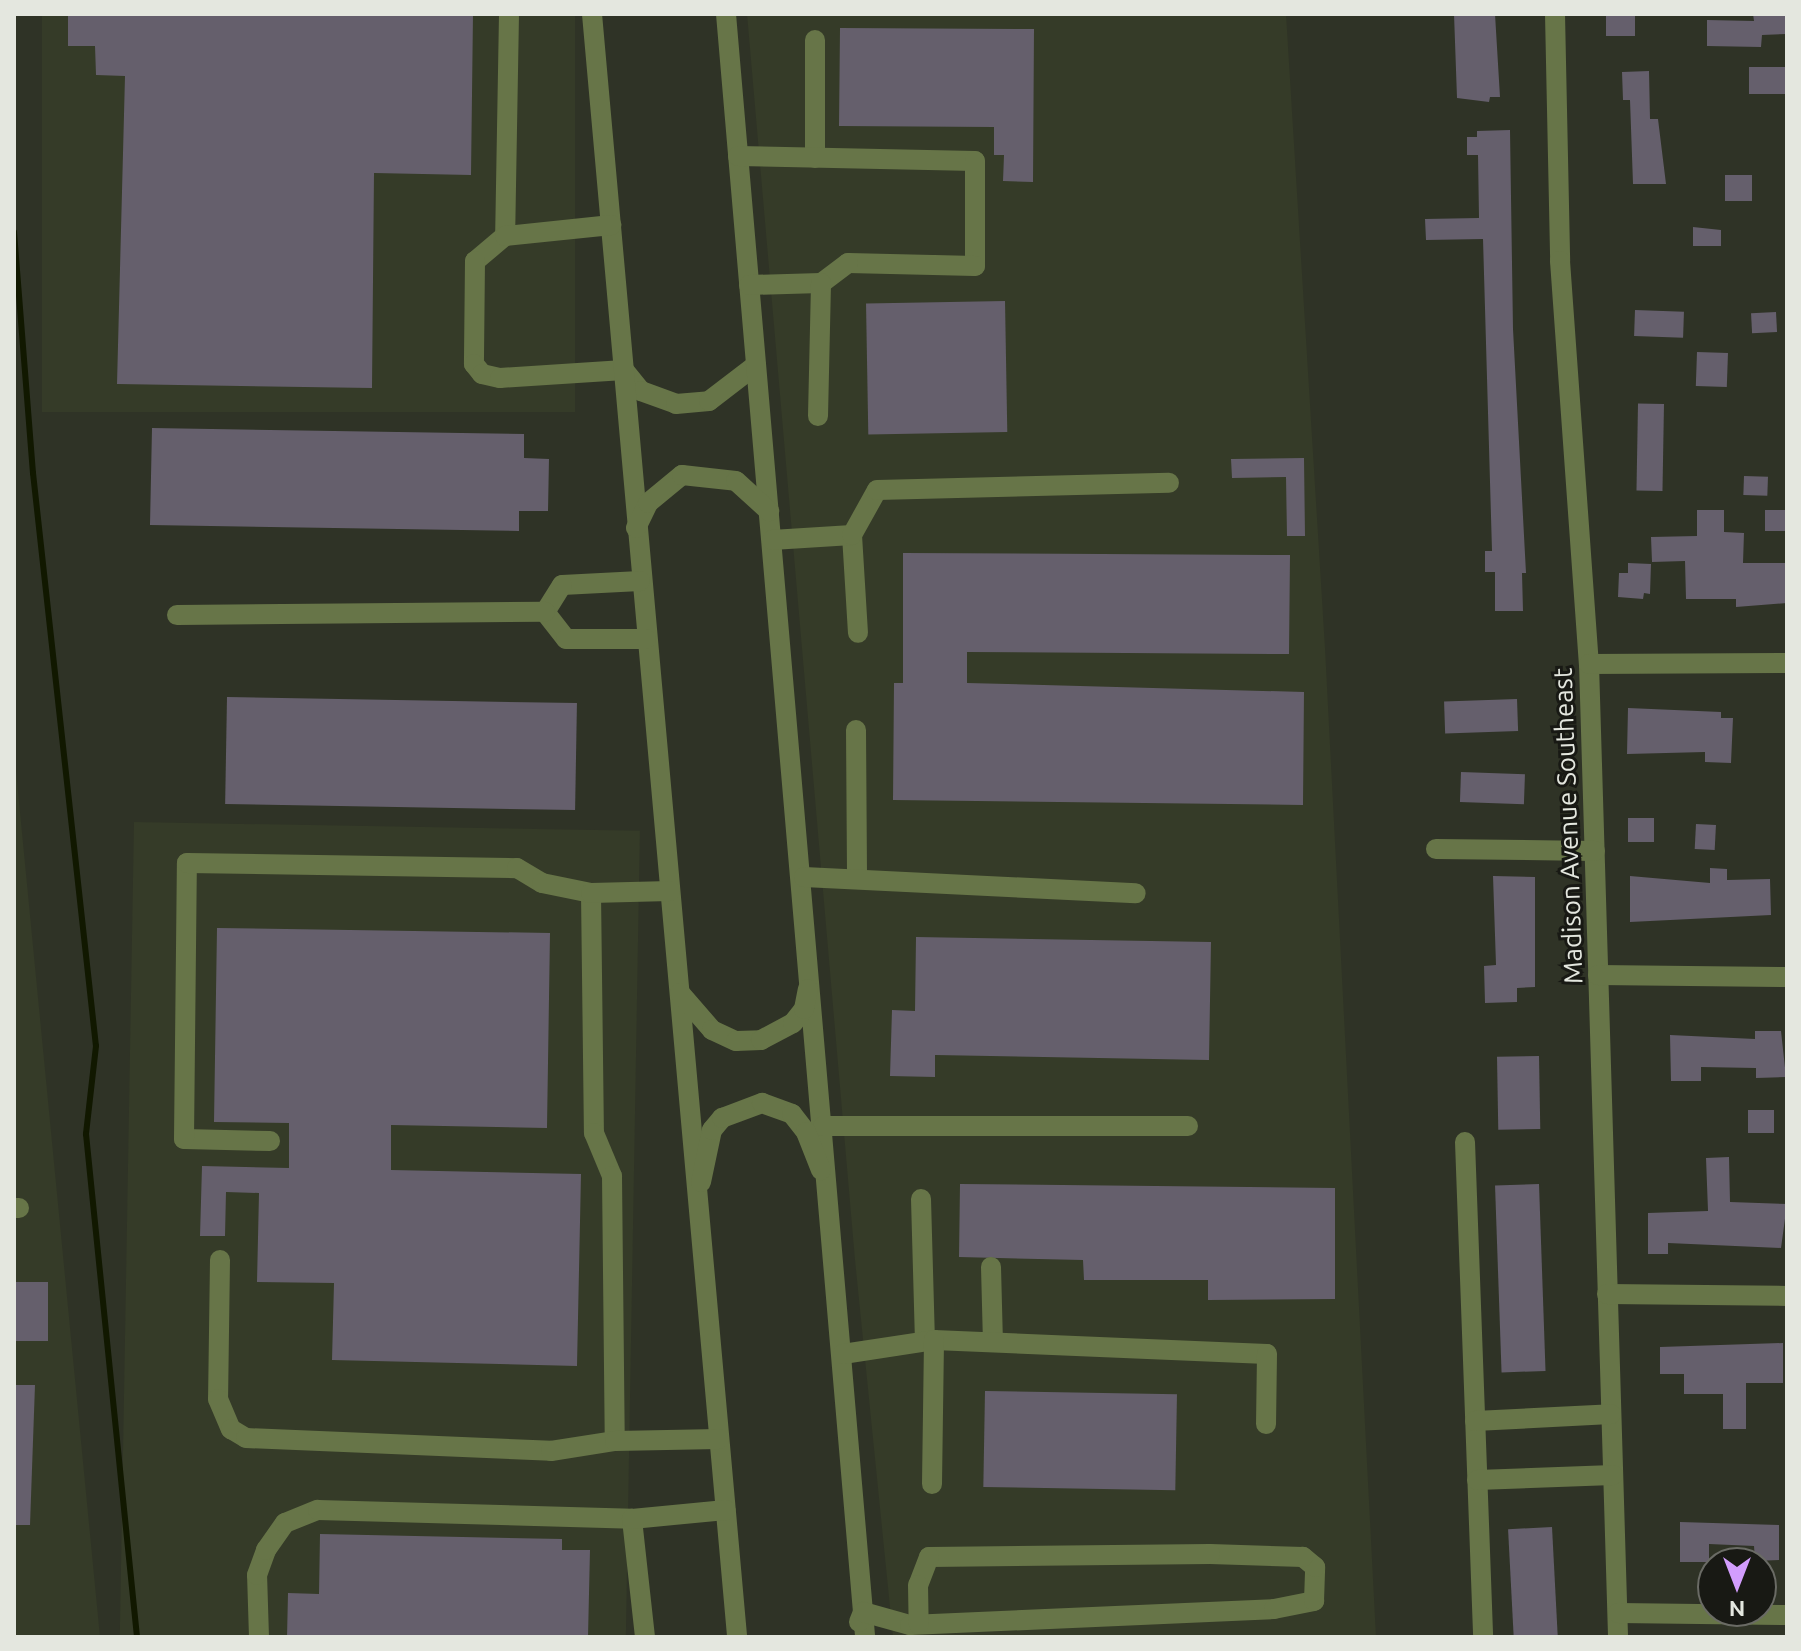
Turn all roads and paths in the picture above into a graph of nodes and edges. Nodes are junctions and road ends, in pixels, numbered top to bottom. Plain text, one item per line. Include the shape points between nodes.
1 (509, 14) edge
2 (592, 14) edge
3 (726, 14) edge
4 (1555, 14) edge
5 (815, 40) dead end
6 (738, 156) junction
7 (815, 158) junction
8 (611, 225) junction
9 (505, 236) junction
10 (821, 283) junction
11 (749, 285) junction
12 (756, 365) junction
13 (624, 370) junction
14 (818, 416) dead end
15 (1169, 483) dead end
16 (769, 511) junction
17 (635, 530) junction
18 (852, 535) junction
19 (772, 540) junction
20 (640, 581) junction
21 (545, 612) junction
22 (177, 615) dead end
23 (858, 633) dead end
24 (646, 639) junction
25 (1787, 663) edge
26 (1589, 664) junction
27 (856, 730) dead end
28 (1436, 849) dead end
29 (1595, 851) junction
30 (804, 877) junction
31 (857, 879) junction
32 (670, 891) junction
33 (591, 893) junction
34 (1136, 893) dead end
35 (1598, 975) junction
36 (811, 977) junction
37 (1787, 977) edge
38 (680, 993) junction
39 (823, 1126) junction
40 (1188, 1126) dead end
41 (270, 1141) dead end
42 (1465, 1142) dead end
43 (829, 1189) junction
44 (921, 1199) dead end
45 (697, 1203) junction
46 (220, 1260) dead end
47 (991, 1267) dead end
48 (1607, 1294) junction
49 (1787, 1296) edge
50 (929, 1340) junction
51 (993, 1342) junction
52 (843, 1354) junction
53 (1611, 1414) junction
54 (1475, 1421) junction
55 (1266, 1424) dead end
56 (719, 1439) junction
57 (615, 1441) junction
58 (1613, 1475) junction
59 (1477, 1480) junction
60 (932, 1484) dead end
61 (726, 1510) junction
62 (632, 1519) junction
63 (863, 1612) junction
64 (1618, 1613) junction
65 (1787, 1615) edge
66 (736, 1616) junction
67 (919, 1624) junction
68 (259, 1637) edge
69 (645, 1637) edge
70 (737, 1637) edge
71 (745, 1637) edge
72 (853, 1637) edge
73 (865, 1637) edge
74 (1483, 1637) edge
75 (1618, 1637) edge

1 - 9 street
2 - 8 street
3 - 6 street
4 - 26 street, Madison Avenue Southeast via 1560,261
5 - 7 street
6 - 7 street
6 - 11 street
7 - 10 street via 975,161 975,266 848,263
8 - 9 street
8 - 13 street
9 - 13 street via 475,261 474,364 482,374 500,378
10 - 11 street
10 - 14 street
11 - 12 street
12 - 13 street via 726,391 692,404 656,399 641,391
12 - 16 street
13 - 17 street
15 - 18 street via 877,490
16 - 17 street via 736,481 682,475 648,503
16 - 19 street
17 - 20 street
18 - 19 street
18 - 23 street
19 - 30 street
20 - 21 street via 562,585
20 - 24 street
21 - 22 street
21 - 24 street via 566,639
24 - 32 street
25 - 26 street
26 - 29 street, Madison Avenue Southeast
27 - 31 street
28 - 29 street
29 - 35 street, Madison Avenue Southeast
30 - 31 street
30 - 36 street
31 - 34 street
32 - 33 street
32 - 38 street
33 - 41 street via 542,883 517,868 187,863 184,1139
33 - 57 street via 594,1133 612,1176
35 - 37 street
35 - 48 street, Madison Avenue Southeast
36 - 38 street via 804,1009 793,1023 761,1040 736,1041 712,1030
36 - 39 street
38 - 45 street
39 - 40 street
39 - 43 street
42 - 54 street
43 - 45 street via 806,1132 792,1114 762,1103 722,1118 712,1130
43 - 52 street
44 - 50 street
45 - 56 street
46 - 57 street via 218,1399 231,1429 246,1438 551,1451
47 - 51 street
48 - 49 street
48 - 53 street, Madison Avenue Southeast
50 - 51 street
50 - 52 street
50 - 60 street
51 - 55 street via 1267,1354
52 - 63 street
53 - 54 street
53 - 58 street, Madison Avenue Southeast
54 - 59 street
56 - 57 street
56 - 61 street
58 - 59 street
58 - 64 street, Madison Avenue Southeast
59 - 74 street
61 - 62 street
61 - 66 street
62 - 68 street via 318,1510 285,1523 266,1550 257,1575
62 - 69 street
63 - 67 street
63 - 72 street
63 - 73 street
64 - 65 street
64 - 75 street, Madison Avenue Southeast
66 - 70 street
66 - 71 street
67 - 67 street via 1274,1609 1314,1601 1315,1567 1303,1557 1210,1554 929,1557 918,1585

